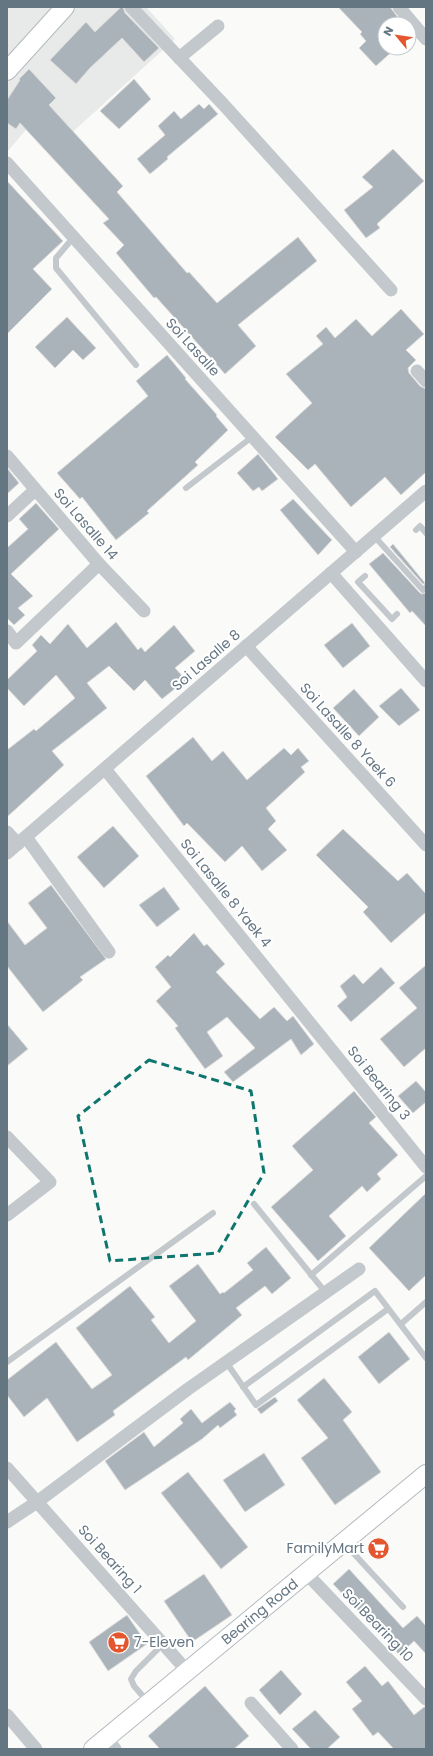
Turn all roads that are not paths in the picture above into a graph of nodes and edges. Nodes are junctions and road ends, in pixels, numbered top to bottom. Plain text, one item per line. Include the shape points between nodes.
1 (65, 7) edge
2 (131, 7) edge
3 (399, 7) edge
4 (218, 26) dead end
5 (426, 39) edge
6 (179, 58) junction
7 (7, 71) edge
8 (7, 162) edge
9 (73, 238) junction
10 (391, 290) dead end
11 (136, 364) dead end
12 (417, 371) dead end
13 (426, 381) edge
14 (252, 437) junction
15 (7, 456) edge
16 (186, 488) dead end
17 (35, 490) junction
18 (426, 491) edge
19 (7, 516) edge
20 (416, 530) dead end
21 (426, 533) edge
22 (374, 536) junction
23 (395, 548) dead end
24 (356, 552) junction
25 (390, 553) junction
26 (99, 564) junction
27 (331, 573) junction
28 (364, 576) dead end
29 (426, 587) edge
30 (144, 611) dead end
31 (397, 614) dead end
32 (7, 631) edge
33 (246, 646) junction
34 (426, 681) edge
35 (105, 769) junction
36 (7, 832) edge
37 (22, 840) junction
38 (426, 844) edge
39 (7, 854) edge
40 (110, 952) dead end
41 (322, 1037) joint
42 (7, 1137) edge
43 (426, 1167) edge
44 (426, 1176) edge
45 (254, 1204) dead end
46 (213, 1213) dead end
47 (7, 1215) edge
48 (359, 1269) dead end
49 (311, 1275) junction
50 (326, 1292) junction
51 (426, 1302) edge
52 (388, 1309) junction
53 (401, 1324) junction
54 (426, 1358) edge
55 (7, 1362) edge
56 (226, 1362) junction
57 (243, 1387) junction
58 (7, 1468) edge
59 (426, 1474) edge
60 (37, 1502) junction
61 (7, 1522) edge
62 (344, 1542) junction
63 (306, 1573) junction
64 (403, 1607) dead end
65 (164, 1643) junction
66 (188, 1672) junction
67 (426, 1699) edge
68 (149, 1703) junction
69 (251, 1703) dead end
70 (7, 1715) edge
71 (105, 1745) edge
72 (285, 1747) edge
73 (36, 1749) edge

1 - 7 main road
2 - 6 street
3 - 5 street
4 - 6 street
6 - 10 street
8 - 9 street, Soi Lasalle
9 - 11 lane via 56,258 56,268
9 - 14 street, Soi Lasalle
12 - 13 street
14 - 16 lane
14 - 24 street, Soi Lasalle
15 - 17 street, Soi Lasalle 14
17 - 19 street
17 - 26 street, Soi Lasalle 14
18 - 22 street, Soi Lasalle 8
20 - 21 lane via 420,526
22 - 24 street, Soi Lasalle 8
22 - 25 lane
23 - 25 lane
24 - 27 street, Soi Lasalle 8
25 - 29 lane via 423,590
26 - 30 street, Soi Lasalle 14
26 - 32 street via 16,643
27 - 33 street, Soi Lasalle 8
27 - 34 street
28 - 31 lane via 358,582 392,619
33 - 35 street, Soi Lasalle 8
33 - 38 street, Soi Lasalle 8 Yaek 6
35 - 37 street, Soi Lasalle 8
35 - 41 street, Soi Lasalle 8 Yaek 4
36 - 37 street
37 - 39 street, Soi Lasalle 8
37 - 40 street
41 - 43 street, Soi Bearing 3
42 - 47 street via 50,1182
44 - 49 lane
45 - 49 lane
46 - 55 lane
48 - 50 street
49 - 50 lane
50 - 56 street
51 - 53 lane
52 - 53 lane
52 - 57 lane via 256,1405
52 - 57 lane via 375,1290
53 - 54 lane
56 - 57 lane
56 - 60 street
58 - 60 street, Soi Bearing 1
59 - 62 main road, Bearing Road
60 - 61 street
60 - 65 street, Soi Bearing 1
62 - 63 main road, Bearing Road
62 - 64 lane
63 - 66 main road, Bearing Road
63 - 67 street, Soi Bearing 10
65 - 66 street, Soi Bearing 1
65 - 68 lane via 131,1679
66 - 68 main road, Bearing Road
68 - 71 main road, Bearing Road
69 - 72 street
70 - 73 street

